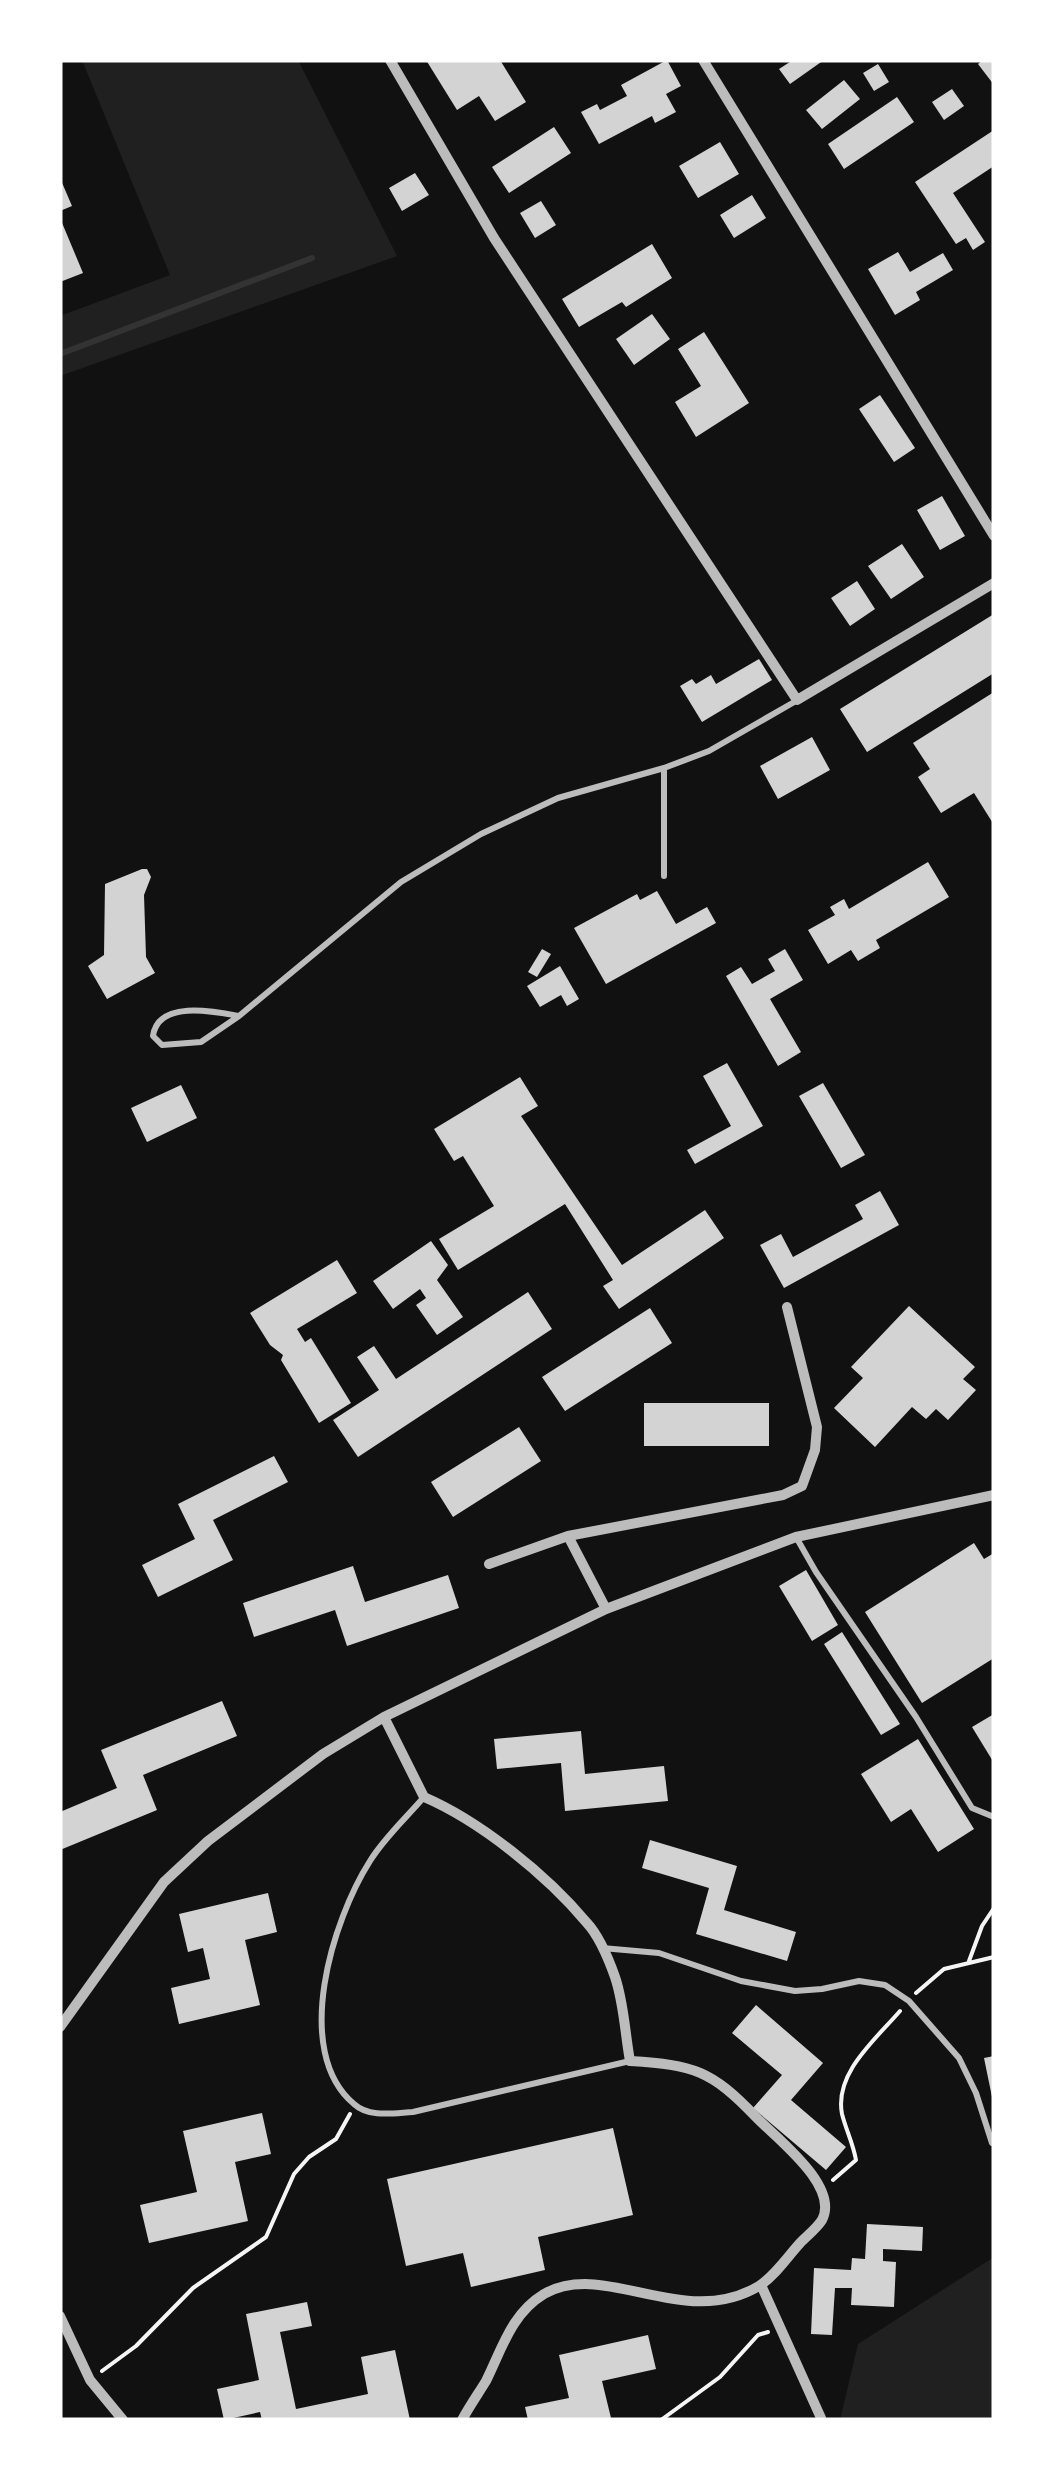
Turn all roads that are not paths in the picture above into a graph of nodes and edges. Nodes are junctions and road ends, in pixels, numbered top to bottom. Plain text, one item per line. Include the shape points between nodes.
1 (390, 60) edge
2 (703, 60) edge
3 (994, 536) edge
4 (994, 582) edge
5 (797, 700) junction
6 (664, 768) junction
7 (664, 876) dead end
8 (239, 1016) junction
9 (786, 1307) dead end
10 (994, 1495) edge
11 (568, 1536) junction
12 (796, 1537) junction
13 (488, 1564) dead end
14 (606, 1609) junction
15 (384, 1717) junction
16 (424, 1797) junction
17 (994, 1817) edge
18 (601, 1948) junction
19 (60, 2027) edge
20 (630, 2061) junction
21 (992, 2143) edge
22 (761, 2285) junction
23 (60, 2316) edge
24 (821, 2418) edge
25 (123, 2420) edge
26 (462, 2420) edge

1 - 5 street via 494,238
2 - 3 street
4 - 5 street
5 - 6 lane
6 - 7 lane
6 - 8 lane via 558,798 468,841 401,882
8 - 8 lane via 201,1042 162,1045 153,1036 169,1014
9 - 11 street via 817,1427 802,1486
10 - 12 street
11 - 13 street
11 - 14 street
12 - 14 street
12 - 17 lane via 972,1808
14 - 15 street
15 - 16 street
15 - 19 street via 323,1754 164,1882
16 - 18 street via 453,1810 552,1886 590,1926
16 - 20 lane via 370,1861 336,1935 322,1999 325,2054 354,2106 378,2114 412,2112
18 - 20 street via 615,1979
18 - 21 lane via 659,1953 795,1990 860,1980 886,1985 959,2058
20 - 22 street via 681,2064 716,2079 822,2190 822,2220
22 - 24 street
22 - 26 street via 726,2300 693,2303 600,2285 546,2293 509,2330
23 - 25 street via 90,2380

